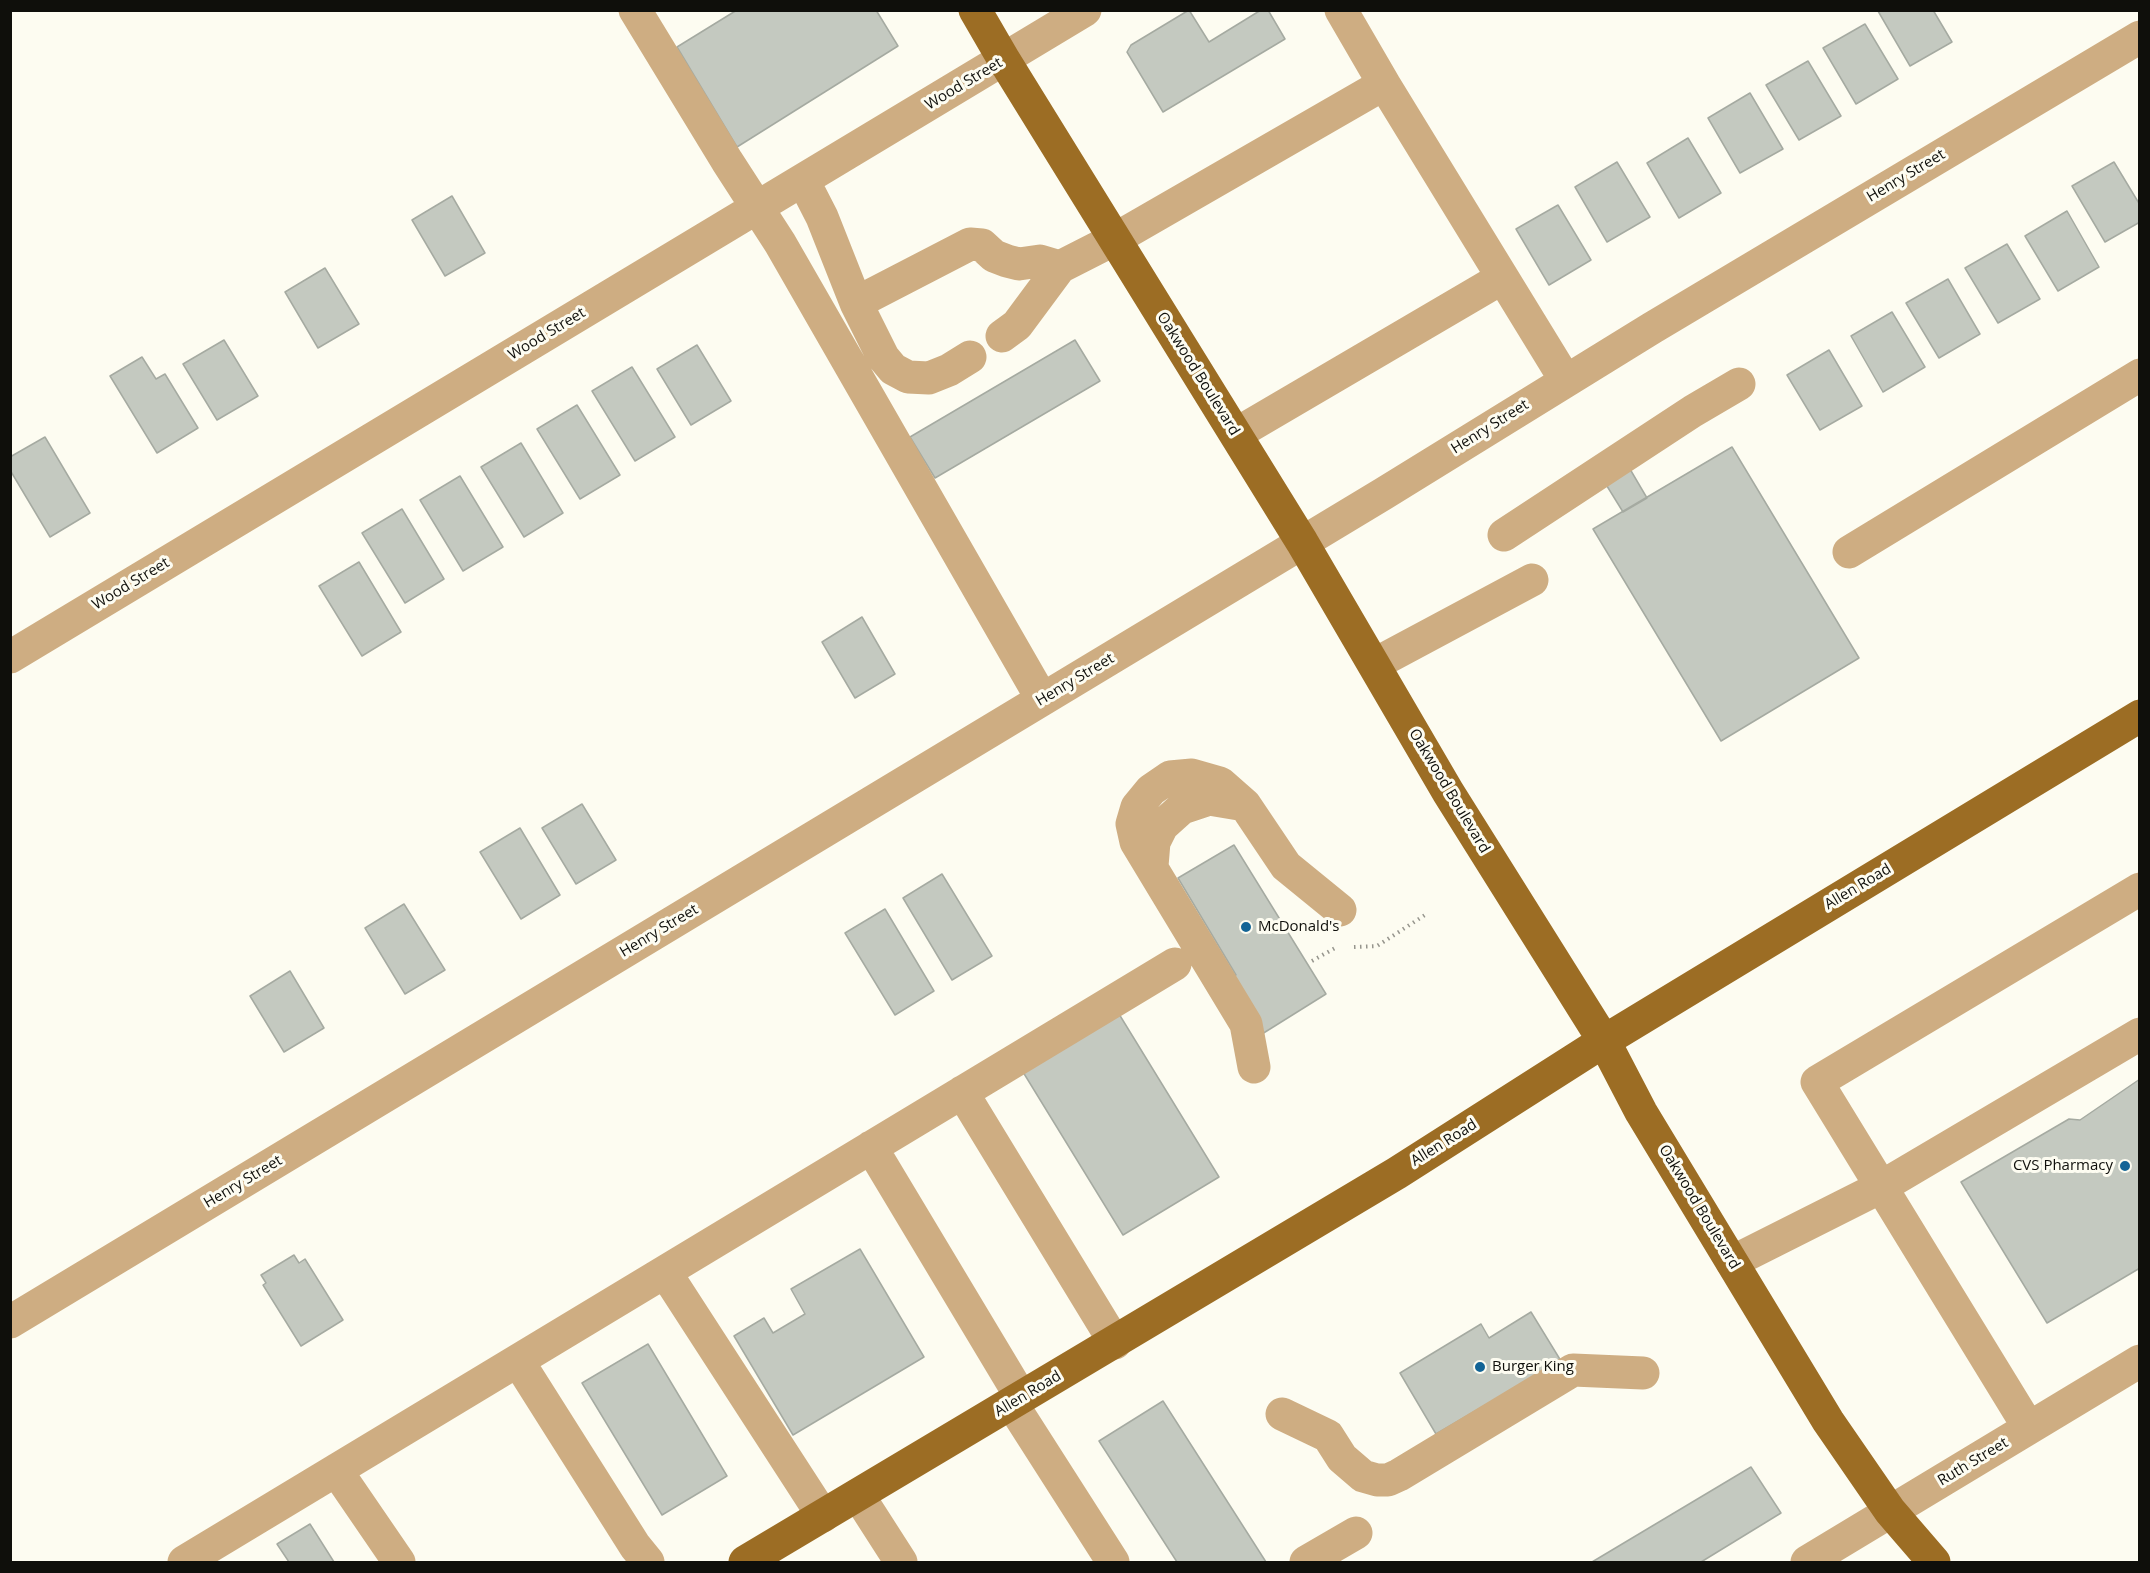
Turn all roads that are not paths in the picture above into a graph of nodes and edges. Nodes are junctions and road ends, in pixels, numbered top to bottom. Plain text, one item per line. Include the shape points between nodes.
1 (635, 10) edge
2 (975, 10) edge
3 (1085, 10) edge
4 (1341, 10) edge
5 (2139, 37) edge
6 (1004, 60) junction
7 (1384, 84) junction
8 (803, 180) junction
9 (757, 207) junction
10 (1115, 239) junction
11 (1060, 267) junction
12 (1502, 278) junction
13 (856, 303) junction
14 (1002, 336) dead end
15 (970, 357) dead end
16 (2139, 375) edge
17 (1566, 381) junction
18 (1739, 384) dead end
19 (1236, 434) junction
20 (1504, 535) dead end
21 (1302, 542) junction
22 (1849, 552) dead end
23 (1532, 580) dead end
24 (10, 657) edge
25 (1375, 664) junction
26 (1042, 699) junction
27 (2139, 716) edge
28 (2139, 889) edge
29 (1340, 910) dead end
30 (1174, 964) dead end
31 (2139, 1034) edge
32 (1604, 1041) junction
33 (1254, 1067) dead end
34 (962, 1092) junction
35 (871, 1147) junction
36 (1881, 1187) junction
37 (1732, 1262) junction
38 (666, 1272) junction
39 (10, 1322) edge
40 (1115, 1343) junction
41 (518, 1361) junction
42 (2139, 1361) edge
43 (1642, 1373) dead end
44 (1017, 1400) junction
45 (1282, 1414) dead end
46 (2029, 1428) junction
47 (336, 1470) junction
48 (858, 1495) junction
49 (1890, 1511) junction
50 (823, 1516) junction
51 (1356, 1533) dead end
52 (184, 1563) edge
53 (399, 1563) edge
54 (648, 1563) edge
55 (745, 1563) edge
56 (901, 1563) edge
57 (1113, 1563) edge
58 (1306, 1563) edge
59 (1807, 1563) edge
60 (1934, 1563) edge

1 - 9 street
2 - 6 main road, Oakwood Boulevard
3 - 6 street, Wood Street
4 - 7 street
5 - 17 street, Henry Street
6 - 8 street, Wood Street
6 - 10 main road, Oakwood Boulevard
7 - 10 street
7 - 12 street
8 - 9 street, Wood Street
8 - 13 street
9 - 24 street, Wood Street
9 - 26 street
10 - 11 street
10 - 19 main road, Oakwood Boulevard
11 - 13 street via 1040,261 1007,261 982,245 969,244
11 - 14 street via 1017,325
12 - 17 street
12 - 19 street
13 - 15 street via 883,357 893,369 908,377 929,378
16 - 22 street
17 - 21 street, Henry Street
18 - 20 street
19 - 21 main road, Oakwood Boulevard
21 - 25 main road, Oakwood Boulevard
21 - 26 street, Henry Street
23 - 25 street
25 - 32 main road, Oakwood Boulevard via 1448,792
26 - 39 street, Henry Street
27 - 32 main road, Allen Road
28 - 36 street via 1817,1082
29 - 33 street via 1286,866 1245,805 1209,799 1182,808 1162,826 1154,842 1152,866 1246,1024
30 - 34 street
31 - 36 street
32 - 37 main road, Oakwood Boulevard via 1641,1112
32 - 40 main road, Allen Road via 1397,1173
34 - 35 street
34 - 40 street
35 - 38 street
35 - 44 street
36 - 37 street
36 - 46 street
37 - 49 main road, Oakwood Boulevard via 1828,1421
38 - 41 street
38 - 50 street
40 - 44 main road, Allen Road
41 - 47 street
41 - 54 street
42 - 46 street, Ruth Street
43 - 45 street via 1574,1370 1388,1480 1363,1476 1342,1458 1328,1436
44 - 48 main road, Allen Road
44 - 57 street
46 - 49 street, Ruth Street
47 - 52 street
47 - 53 street
48 - 50 main road, Allen Road
48 - 56 street
49 - 59 street, Ruth Street
49 - 60 main road, Oakwood Boulevard
50 - 55 main road, Allen Road
51 - 58 street

